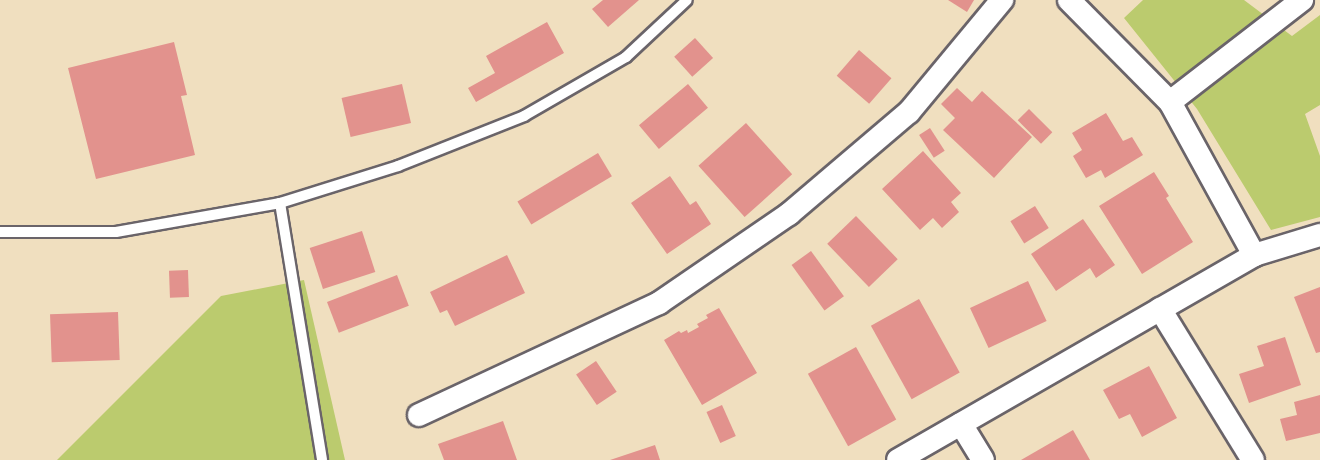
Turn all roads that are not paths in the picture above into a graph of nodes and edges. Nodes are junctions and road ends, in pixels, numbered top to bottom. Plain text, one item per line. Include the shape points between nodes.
1 (687, 0) edge
2 (1002, 0) edge
3 (1069, 0) edge
4 (1302, 0) edge
5 (1170, 102) junction
6 (280, 203) junction
7 (0, 232) edge
8 (1320, 235) edge
9 (1254, 255) junction
10 (1160, 309) junction
11 (419, 415) dead end
12 (961, 424) junction
13 (322, 460) edge
14 (898, 460) edge
15 (982, 460) edge
16 (1253, 460) edge

1 - 6 lane via 626,57 524,116 398,166
2 - 11 street via 909,112 789,214 659,303
3 - 5 street
4 - 5 street
5 - 9 street
6 - 7 lane via 116,232
6 - 13 lane
8 - 9 street
9 - 10 street
10 - 12 street
10 - 16 street
12 - 14 street
12 - 15 street

